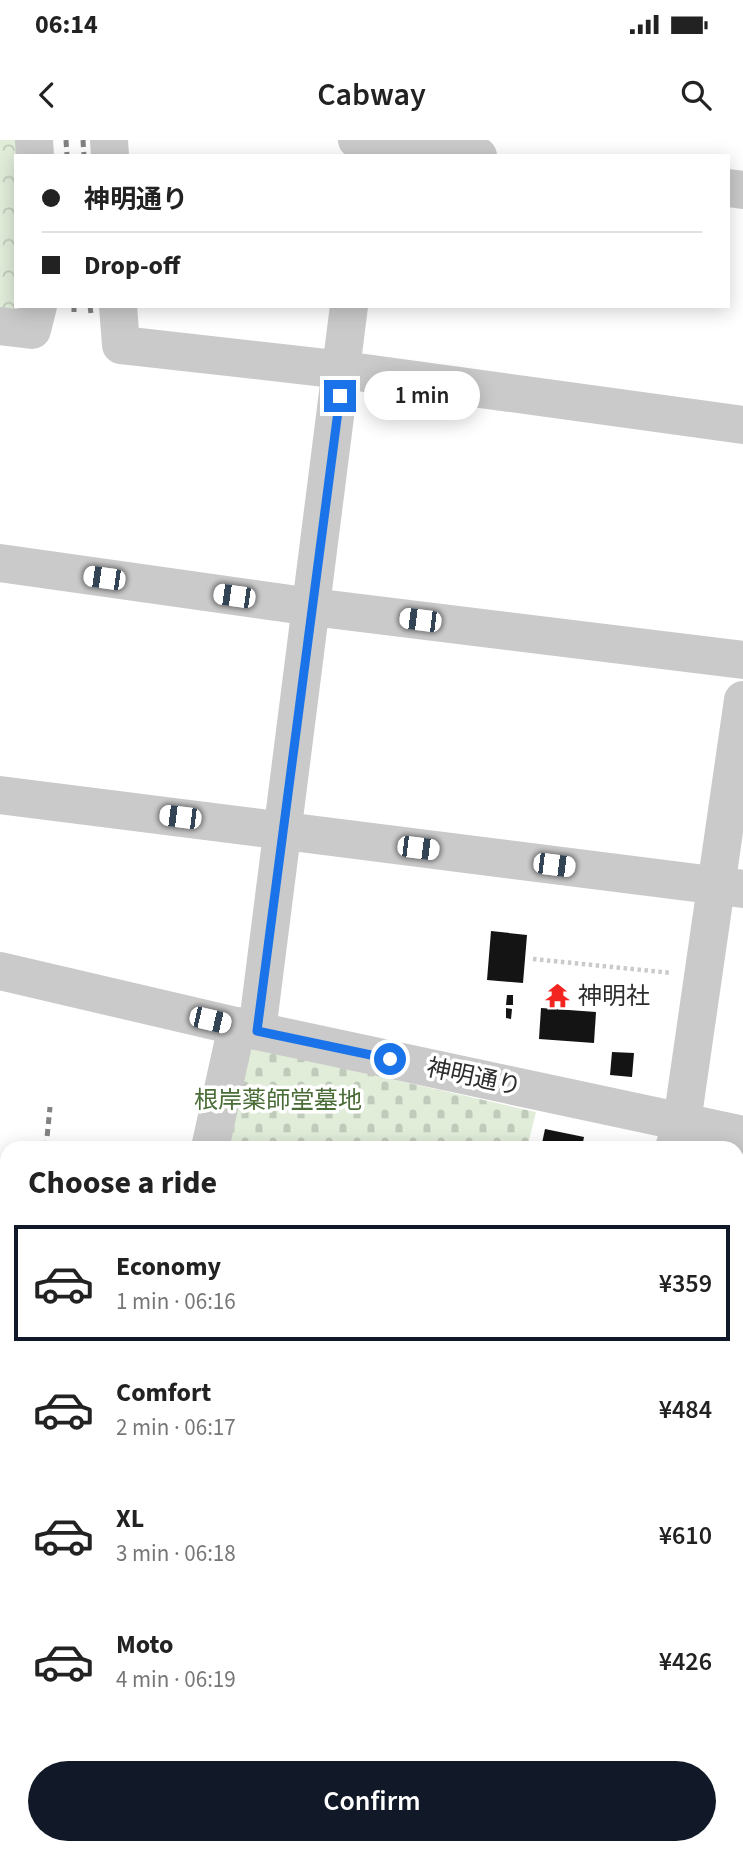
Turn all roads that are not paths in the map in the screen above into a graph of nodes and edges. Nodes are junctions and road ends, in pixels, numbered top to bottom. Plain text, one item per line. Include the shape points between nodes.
1 (366, 144) edge
2 (459, 154) edge
3 (38, 308) edge
4 (118, 308) edge
5 (349, 308) edge
6 (0, 326) edge
7 (343, 370) junction
8 (743, 425) edge
9 (0, 563) edge
10 (312, 607) junction
11 (743, 660) edge
12 (743, 700) edge
13 (0, 795) edge
14 (283, 830) junction
15 (729, 887) edge
16 (0, 971) edge
17 (247, 1029) junction
18 (678, 1135) edge
19 (743, 1135) edge
20 (212, 1141) edge

1 - 2 street
3 - 6 street via 32,330
4 - 7 street via 121,345
5 - 7 street
7 - 8 street
7 - 10 street
9 - 10 street
10 - 11 street
10 - 14 street
12 - 15 street
13 - 14 street
14 - 15 street
14 - 17 street
15 - 18 street via 703,976
16 - 17 street, 神明通り
17 - 18 street, 神明通り
17 - 20 street
18 - 19 street, 神明通り

